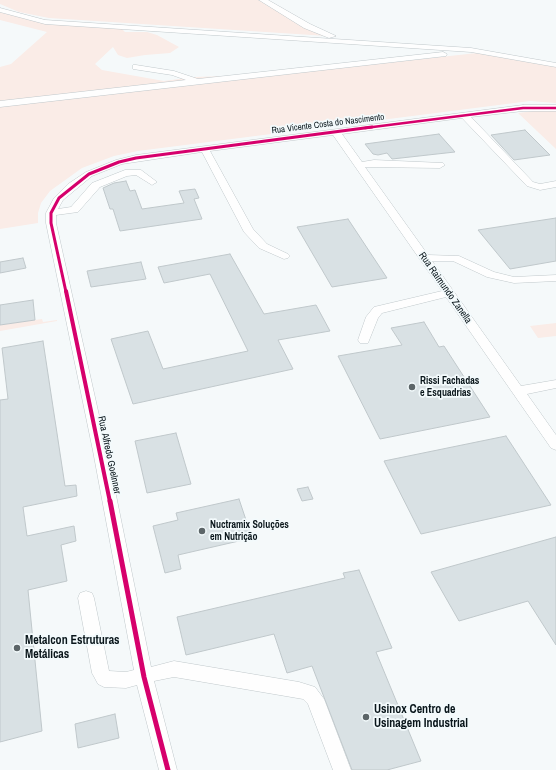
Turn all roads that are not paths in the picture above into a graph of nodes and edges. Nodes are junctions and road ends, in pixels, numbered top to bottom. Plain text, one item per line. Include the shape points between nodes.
1 (263, 0) edge
2 (0, 10) edge
3 (345, 41) junction
4 (471, 50) junction
5 (556, 65) edge
6 (136, 67) dead end
7 (197, 81) junction
8 (0, 104) edge
9 (556, 108) edge
10 (464, 115) junction
11 (335, 131) junction
12 (204, 148) junction
13 (359, 165) junction
14 (440, 165) dead end
15 (152, 182) dead end
16 (556, 184) edge
17 (51, 213) junction
18 (284, 256) dead end
19 (424, 258) junction
20 (556, 278) edge
21 (449, 293) junction
22 (364, 340) dead end
23 (556, 384) edge
24 (518, 391) junction
25 (556, 445) edge
26 (86, 598) dead end
27 (144, 677) junction
28 (168, 770) edge
29 (342, 770) edge

1 - 3 street via 307,26
2 - 3 street via 45,22
3 - 4 street
4 - 5 street
4 - 7 street
6 - 7 street via 174,73
7 - 8 street
9 - 10 street, Rua Vicente Costa do Nascimento via 523,108
10 - 11 street, Rua Vicente Costa do Nascimento
10 - 16 street via 530,184 540,187
11 - 12 street, Rua Vicente Costa do Nascimento
11 - 13 street, Rua Raimundo Zanella
12 - 17 street, Rua Vicente Costa do Nascimento via 136,158 104,167 72,186 59,198
12 - 18 street via 248,230 263,246
13 - 14 street
13 - 19 street, Rua Raimundo Zanella
15 - 17 street via 138,172 125,173 96,185 74,210
17 - 27 street, Rua Alfredo Goelnner
19 - 20 street via 455,258 491,275 514,280
19 - 21 street, Rua Raimundo Zanella
21 - 22 street via 378,310 372,317
21 - 24 street, Rua Raimundo Zanella
23 - 24 street
24 - 25 street, Rua Raimundo Zanella
26 - 27 street via 100,673 104,679
27 - 28 street, Rua Alfredo Goelnner
27 - 29 street via 174,669 249,684 299,690 309,694 315,699

